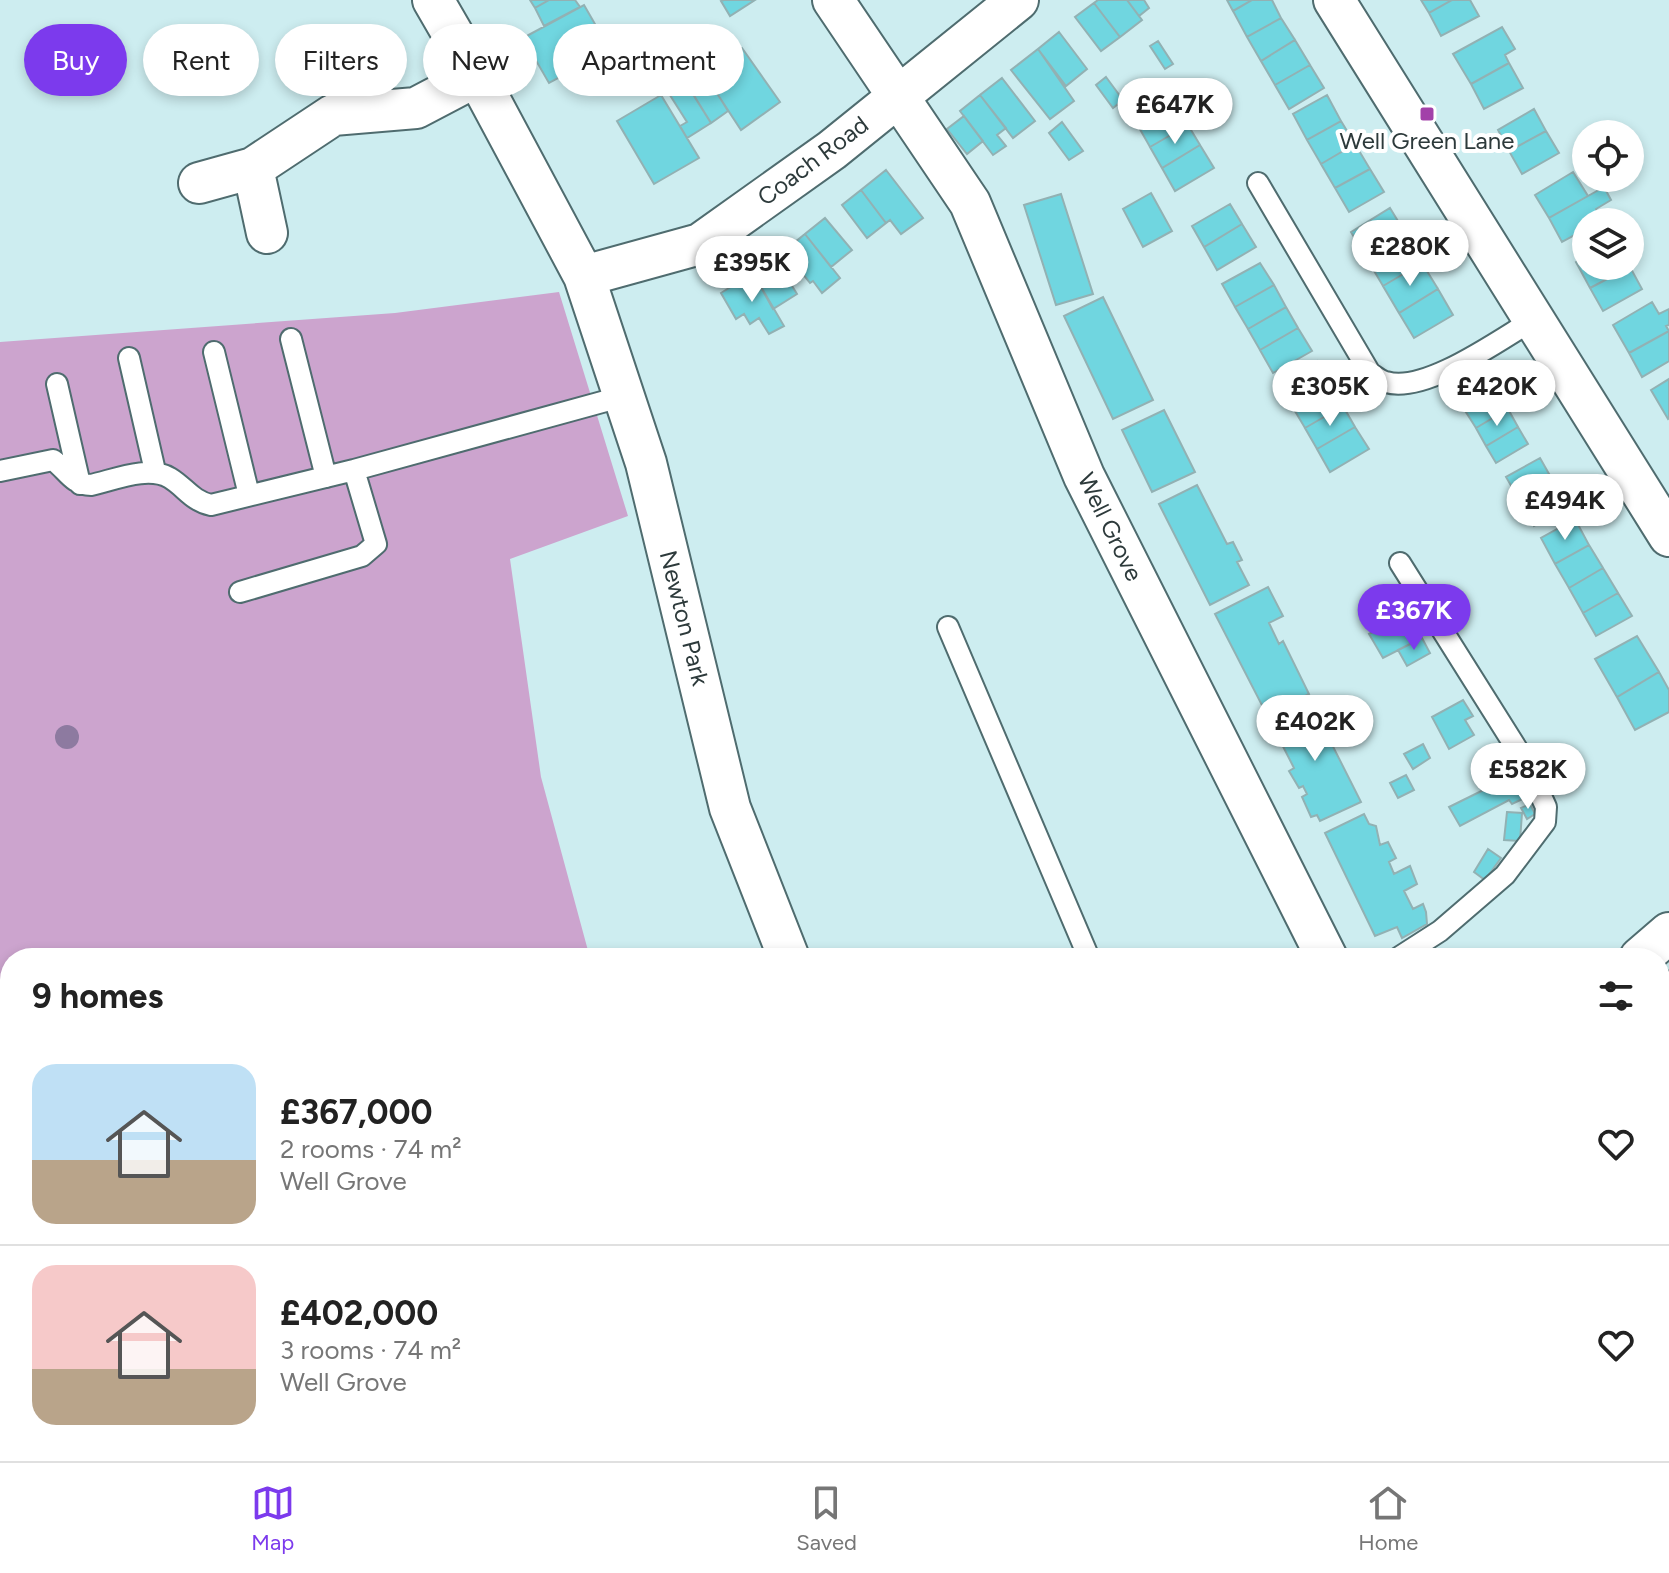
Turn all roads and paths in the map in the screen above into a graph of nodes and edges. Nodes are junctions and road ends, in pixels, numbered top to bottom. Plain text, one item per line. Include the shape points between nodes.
1 (433, 0) edge
2 (833, 0) edge
3 (1018, 0) edge
4 (1334, 0) edge
5 (447, 24) edge
6 (439, 96) edge
7 (488, 96) edge
8 (897, 97) junction
9 (253, 168) junction
10 (199, 183) dead end
11 (1258, 183) dead end
12 (267, 233) dead end
13 (584, 276) junction
14 (1533, 320) junction
15 (291, 339) dead end
16 (214, 352) dead end
17 (129, 358) dead end
18 (57, 384) dead end
19 (624, 396) junction
20 (354, 470) junction
21 (0, 471) edge
22 (155, 471) junction
23 (326, 477) junction
24 (80, 484) junction
25 (249, 495) junction
26 (1669, 536) edge
27 (1400, 563) dead end
28 (240, 592) dead end
29 (948, 627) dead end
30 (785, 948) edge
31 (1085, 948) edge
32 (1322, 948) edge
33 (1414, 948) edge

1 - 5 street, Newton Park
2 - 8 street, Well Grove
3 - 8 street, Coach Road
4 - 14 street
6 - 9 street via 416,108 333,115
7 - 13 street, Newton Park
8 - 13 street, Coach Road via 700,244
8 - 32 street, Well Grove via 970,203 1084,476
9 - 10 street
9 - 12 street
11 - 14 lane via 1370,373 1384,382 1418,381 1441,372
13 - 19 street, Newton Park
14 - 26 street
15 - 23 lane
16 - 25 lane
17 - 22 lane
18 - 24 lane
19 - 20 lane
19 - 30 street, Newton Park via 646,463 730,808
20 - 23 lane
20 - 28 lane via 376,544 362,556
21 - 24 lane via 53,460
22 - 24 lane
22 - 25 lane via 203,503
23 - 25 lane
27 - 33 lane via 1527,765 1546,807 1545,822 1505,875
29 - 31 lane

